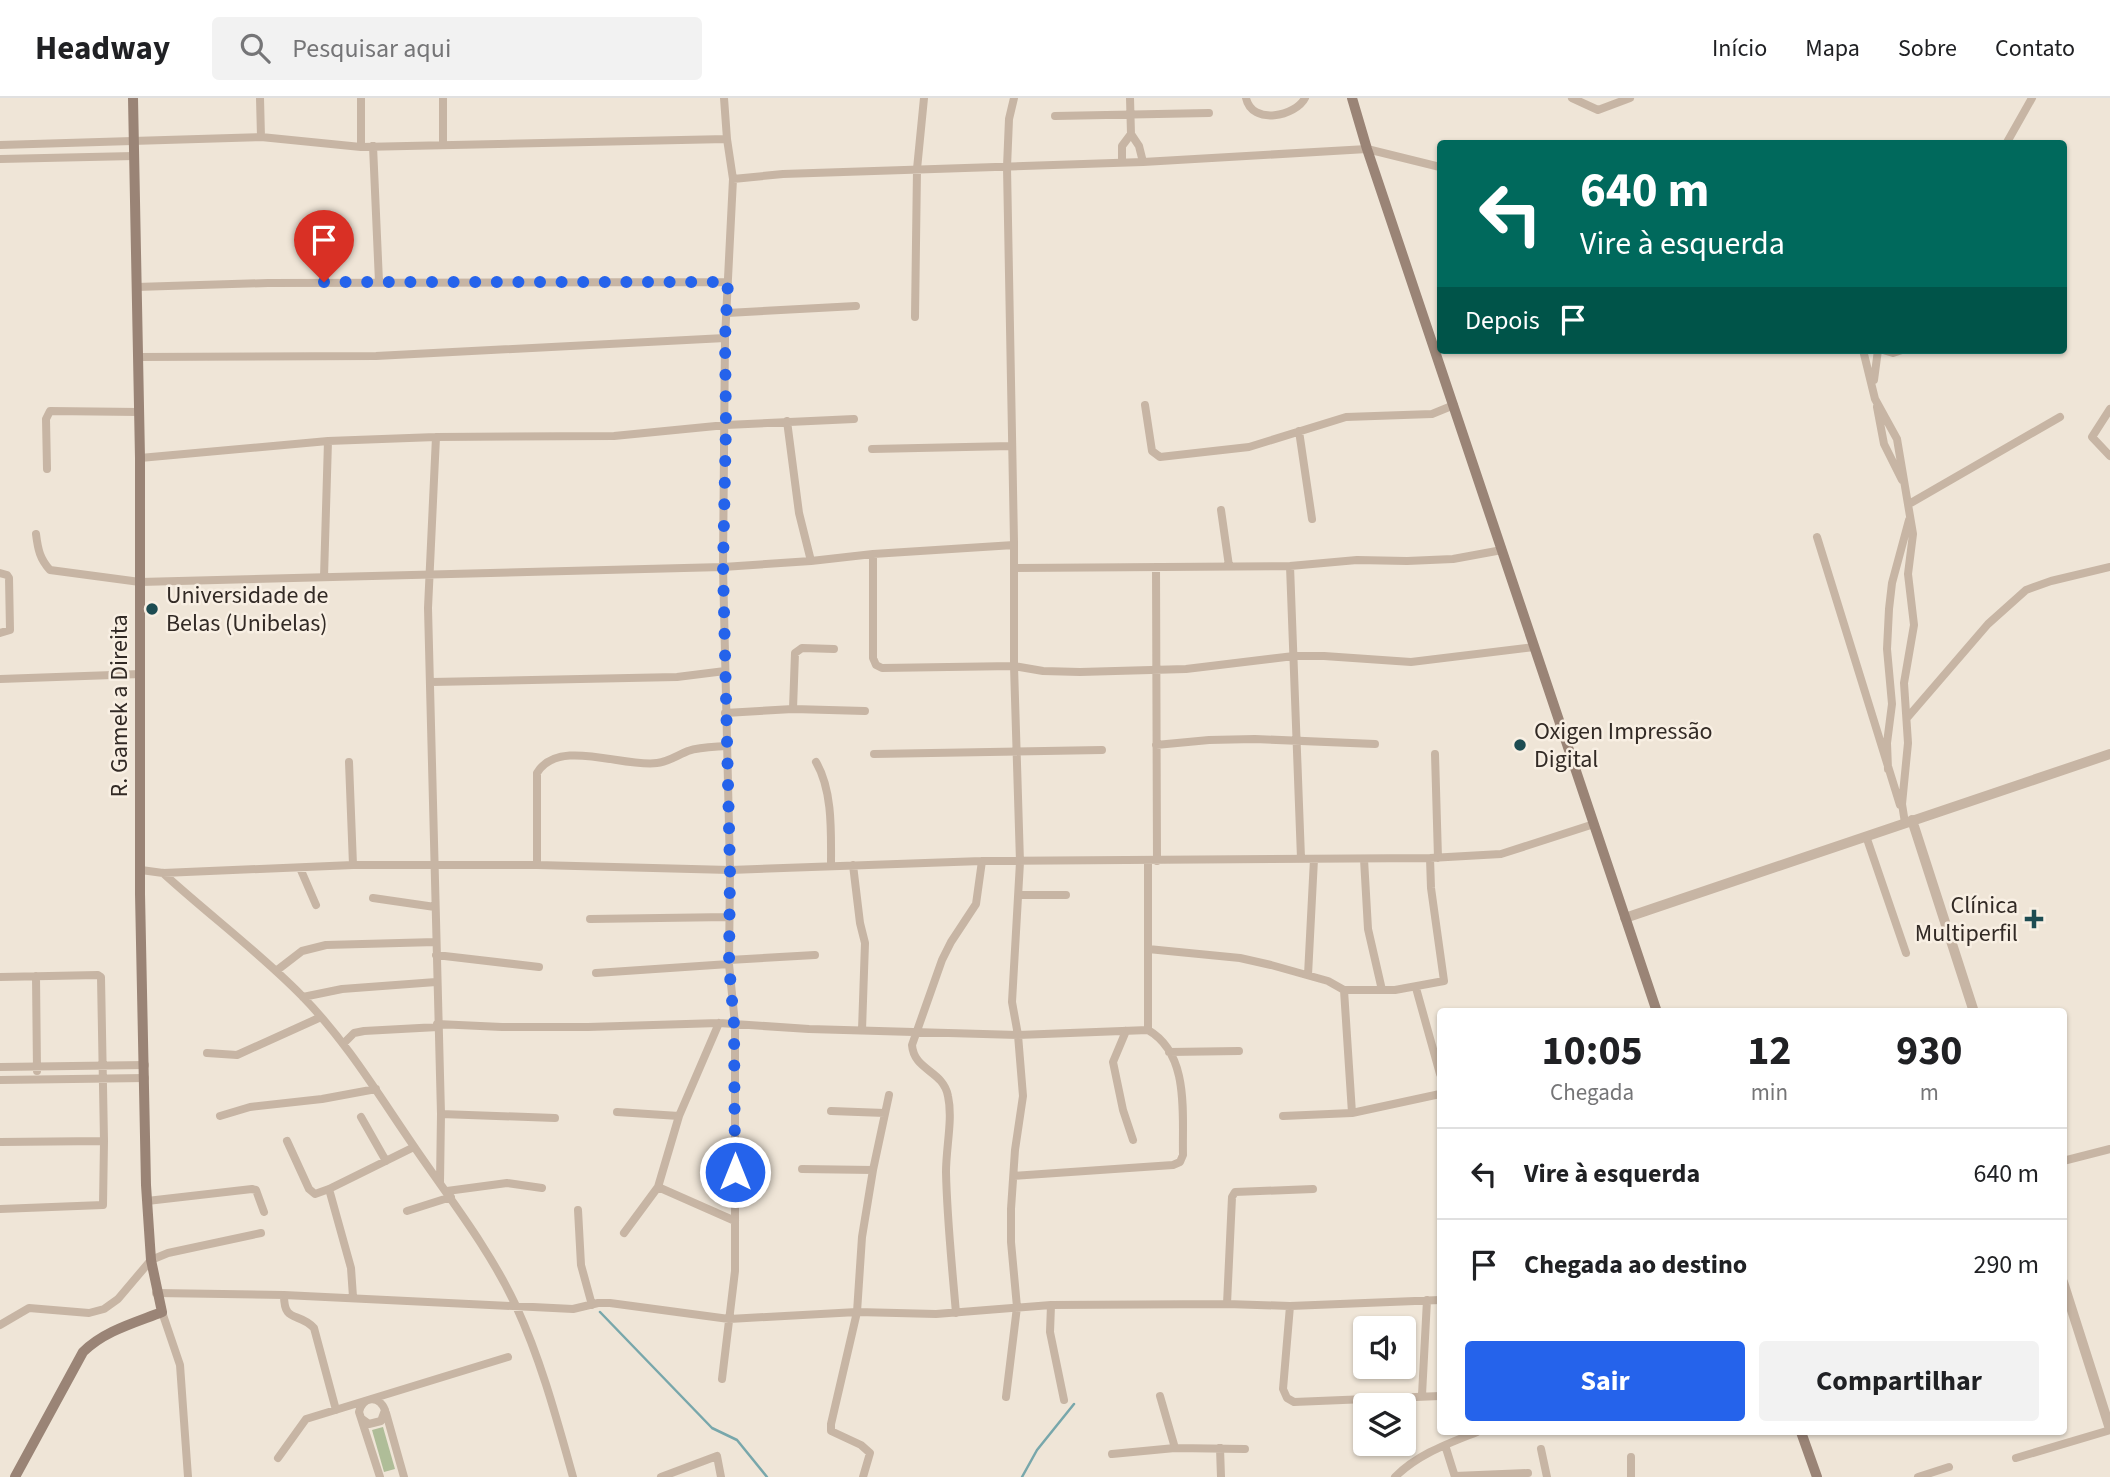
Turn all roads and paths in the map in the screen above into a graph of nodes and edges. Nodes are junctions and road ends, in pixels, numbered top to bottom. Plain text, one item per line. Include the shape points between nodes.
1 (133, 98) edge
2 (260, 98) edge
3 (361, 98) edge
4 (443, 98) edge
5 (724, 98) edge
6 (924, 98) edge
7 (1014, 98) edge
8 (1130, 98) edge
9 (1245, 98) edge
10 (1306, 98) edge
11 (1352, 98) edge
12 (1572, 98) edge
13 (1630, 98) edge
14 (2032, 98) edge
15 (1209, 113) dead end
16 (1131, 114) junction
17 (1055, 116) dead end
18 (1132, 134) junction
19 (261, 137) junction
20 (727, 139) junction
21 (2008, 140) edge
22 (134, 142) junction
23 (443, 144) junction
24 (0, 145) edge
25 (373, 146) junction
26 (361, 147) junction
27 (1367, 149) junction
28 (134, 156) junction
29 (0, 159) edge
30 (1122, 162) junction
31 (1143, 162) junction
32 (1437, 166) edge
33 (1007, 167) junction
34 (917, 169) junction
35 (733, 179) junction
36 (379, 282) junction
37 (728, 282) junction
38 (136, 287) junction
39 (856, 306) dead end
40 (727, 313) junction
41 (915, 317) dead end
42 (725, 338) junction
43 (1864, 354) edge
44 (1877, 354) edge
45 (138, 357) junction
46 (1875, 399) junction
47 (1145, 405) dead end
48 (1454, 405) junction
49 (2110, 410) edge
50 (139, 412) junction
51 (2060, 417) dead end
52 (854, 419) dead end
53 (787, 421) junction
54 (726, 425) junction
55 (1299, 430) junction
56 (436, 437) junction
57 (328, 441) junction
58 (1012, 446) junction
59 (872, 449) dead end
60 (2110, 456) edge
61 (140, 457) junction
62 (47, 469) dead end
63 (1909, 503) junction
64 (1221, 510) dead end
65 (1312, 519) dead end
66 (36, 534) dead end
67 (1817, 537) dead end
68 (1014, 545) junction
69 (1502, 550) junction
70 (873, 554) junction
71 (811, 561) junction
72 (1229, 566) junction
73 (1290, 566) junction
74 (723, 567) junction
75 (1156, 567) junction
76 (2110, 567) edge
77 (1014, 568) junction
78 (0, 573) edge
79 (430, 573) junction
80 (324, 577) junction
81 (140, 582) junction
82 (0, 633) edge
83 (1534, 647) junction
84 (834, 649) dead end
85 (1294, 656) junction
86 (1014, 666) junction
87 (1158, 670) junction
88 (725, 671) junction
89 (141, 674) junction
90 (0, 679) edge
91 (431, 682) junction
92 (793, 709) junction
93 (865, 711) dead end
94 (725, 713) junction
95 (1907, 718) junction
96 (1297, 740) junction
97 (1375, 744) dead end
98 (1156, 745) junction
99 (726, 746) junction
100 (1102, 750) dead end
101 (1016, 751) junction
102 (874, 754) dead end
103 (1435, 754) dead end
104 (2110, 754) edge
105 (349, 762) dead end
106 (816, 762) dead end
107 (1888, 769) junction
108 (1909, 822) junction
109 (1594, 824) junction
110 (1866, 836) junction
111 (1301, 858) junction
112 (1434, 858) junction
113 (1314, 859) junction
114 (1364, 859) junction
115 (982, 861) junction
116 (1020, 862) junction
117 (1153, 862) junction
118 (434, 865) junction
119 (537, 865) junction
120 (853, 865) junction
121 (353, 866) junction
122 (831, 866) junction
123 (300, 868) junction
124 (141, 870) junction
125 (730, 870) junction
126 (163, 873) junction
127 (1019, 895) junction
128 (1066, 895) dead end
129 (373, 898) dead end
130 (316, 905) dead end
131 (435, 906) junction
132 (729, 917) junction
133 (1625, 918) junction
134 (590, 919) dead end
135 (436, 943) junction
136 (1148, 949) junction
137 (1906, 953) dead end
138 (815, 954) dead end
139 (436, 955) junction
140 (729, 962) junction
141 (539, 967) dead end
142 (276, 971) junction
143 (596, 973) dead end
144 (1308, 975) junction
145 (0, 976) edge
146 (36, 976) junction
147 (436, 982) junction
148 (1416, 988) junction
149 (1344, 990) junction
150 (1382, 990) junction
151 (303, 997) junction
152 (1656, 1008) edge
153 (1973, 1008) edge
154 (321, 1017) junction
155 (719, 1023) junction
156 (734, 1024) junction
157 (437, 1026) junction
158 (863, 1030) junction
159 (1148, 1030) junction
160 (1126, 1031) junction
161 (917, 1032) junction
162 (1018, 1035) junction
163 (343, 1044) junction
164 (1240, 1051) dead end
165 (1170, 1052) junction
166 (207, 1053) dead end
167 (1437, 1063) edge
168 (103, 1065) junction
169 (145, 1065) junction
170 (37, 1066) junction
171 (0, 1067) edge
172 (103, 1078) junction
173 (145, 1078) junction
174 (37, 1079) junction
175 (0, 1080) edge
176 (376, 1089) junction
177 (889, 1094) dead end
178 (1437, 1095) edge
179 (831, 1111) dead end
180 (617, 1112) dead end
181 (885, 1113) junction
182 (1352, 1113) junction
183 (441, 1114) junction
184 (220, 1116) dead end
185 (679, 1116) junction
186 (1283, 1116) dead end
187 (361, 1117) dead end
188 (555, 1118) dead end
189 (104, 1140) junction
190 (1133, 1140) dead end
191 (287, 1141) dead end
192 (0, 1142) edge
193 (414, 1147) junction
194 (2110, 1149) edge
195 (2067, 1160) edge
196 (386, 1161) junction
197 (802, 1169) dead end
198 (873, 1170) junction
199 (1014, 1176) junction
200 (440, 1182) junction
201 (658, 1187) junction
202 (542, 1188) dead end
203 (329, 1189) junction
204 (1314, 1189) dead end
205 (449, 1194) junction
206 (147, 1201) junction
207 (0, 1209) edge
208 (578, 1210) dead end
209 (407, 1211) dead end
210 (264, 1212) dead end
211 (735, 1221) junction
212 (261, 1233) dead end
213 (625, 1233) dead end
214 (151, 1260) junction
215 (156, 1293) junction
216 (285, 1294) junction
217 (2067, 1295) edge
218 (353, 1297) junction
219 (1427, 1300) junction
220 (1437, 1300) edge
221 (1227, 1304) junction
222 (592, 1305) junction
223 (1051, 1305) junction
224 (516, 1306) junction
225 (1290, 1306) junction
226 (1017, 1307) junction
227 (857, 1311) junction
228 (162, 1312) junction
229 (956, 1313) junction
230 (729, 1318) junction
231 (0, 1325) edge
232 (508, 1357) dead end
233 (722, 1379) dead end
234 (391, 1394) junction
235 (1422, 1395) junction
236 (1160, 1396) dead end
237 (1437, 1396) edge
238 (1006, 1397) dead end
239 (1064, 1399) dead end
240 (368, 1400) junction
241 (347, 1406) junction
242 (384, 1408) junction
243 (336, 1410) junction
244 (361, 1418) junction
245 (2110, 1430) edge
246 (1470, 1435) edge
247 (1802, 1435) edge
248 (1445, 1445) junction
249 (1175, 1448) junction
250 (1220, 1448) junction
251 (1245, 1449) dead end
252 (1541, 1449) dead end
253 (1112, 1454) dead end
254 (1631, 1457) dead end
255 (278, 1458) dead end
256 (2016, 1458) dead end
257 (1949, 1467) dead end
258 (1528, 1473) dead end
259 (1455, 1476) edge
260 (15, 1477) edge
261 (188, 1477) edge
262 (380, 1477) edge
263 (404, 1477) edge
264 (573, 1477) edge
265 (661, 1477) edge
266 (722, 1477) edge
267 (863, 1477) edge
268 (1221, 1477) edge
269 (1395, 1477) edge
270 (1547, 1477) edge
271 (1631, 1477) edge
272 (1816, 1477) edge
273 (1917, 1477) edge

1 - 22 main road, R. Gamek a Direita
2 - 19 street
3 - 26 street
4 - 23 street
5 - 20 street
6 - 34 street
7 - 33 street
8 - 16 street
9 - 10 street via 1252,112 1260,116 1295,110
11 - 27 main road
12 - 13 street via 1598,110
14 - 21 street
15 - 16 street
16 - 17 street
16 - 18 street
18 - 30 street via 1122,146
18 - 31 street
19 - 22 street
19 - 26 street
20 - 23 street
20 - 35 street
22 - 24 street
22 - 28 main road, R. Gamek a Direita
23 - 25 street
25 - 26 street
25 - 36 street
27 - 31 street
27 - 32 street
27 - 48 main road
28 - 29 street
28 - 38 main road, R. Gamek a Direita
30 - 31 street
30 - 33 street
33 - 34 street
33 - 58 street
34 - 35 street
34 - 41 street
35 - 37 street
36 - 37 street
36 - 38 street
37 - 40 street
38 - 45 main road, R. Gamek a Direita
39 - 40 street
40 - 42 street
42 - 45 street via 376,356
42 - 54 street
43 - 46 street
44 - 46 street
45 - 50 main road, R. Gamek a Direita
46 - 63 street via 1884,444
46 - 63 street via 1898,439
47 - 55 street via 1152,451 1160,457 1249,447
48 - 55 street via 1432,414 1346,417
48 - 69 main road
49 - 60 street via 2092,437
50 - 61 main road, R. Gamek a Direita
50 - 62 street via 50,411 46,419
51 - 63 street
52 - 53 street
53 - 54 street
53 - 71 street via 799,513
54 - 56 street via 614,436
54 - 74 street
55 - 65 street
56 - 57 street
56 - 79 street
57 - 61 street
57 - 80 street
58 - 59 street
58 - 68 street
61 - 81 main road, R. Gamek a Direita
63 - 95 street via 1913,534 1908,573 1914,615 1904,683
63 - 107 street via 1907,531 1892,583 1887,635 1892,704 1886,743
64 - 72 street
66 - 81 street via 42,561 50,570
67 - 107 street
68 - 70 street
68 - 77 street
69 - 73 street via 1453,559
69 - 83 main road
70 - 71 street
70 - 86 street via 876,665 891,669
71 - 74 street
72 - 73 street
72 - 75 street
73 - 85 street
74 - 79 street
74 - 88 street
75 - 77 street
75 - 87 street
76 - 95 street via 2026,590 1988,624
77 - 86 street
78 - 82 street via 9,578 10,630
79 - 80 street
79 - 91 street
80 - 81 street
81 - 89 main road, R. Gamek a Direita
83 - 85 street via 1411,662
83 - 109 main road
84 - 92 street via 802,648 795,653
85 - 87 street
85 - 96 street
86 - 87 street via 1043,671
86 - 101 street
87 - 98 street
88 - 91 street via 677,677
88 - 94 street
89 - 90 street
89 - 124 main road, R. Gamek a Direita
91 - 118 street
92 - 93 street
92 - 94 street
94 - 99 street
95 - 108 street via 1902,804
96 - 97 street
96 - 98 street
96 - 111 street
98 - 117 street
99 - 119 street via 699,748 657,763 576,756 544,763 537,773
99 - 125 street
100 - 101 street
101 - 102 street
101 - 116 street
103 - 112 street
104 - 108 street
105 - 121 street
106 - 122 street via 827,798
107 - 108 street
108 - 110 street
108 - 153 street
109 - 112 street via 1501,854
109 - 133 main road
110 - 133 street
110 - 137 street
111 - 113 street
111 - 117 street
112 - 114 street
112 - 148 street via 1431,888 1444,981
113 - 114 street
113 - 144 street
114 - 150 street via 1368,929
115 - 116 street
115 - 120 street
115 - 161 street via 976,904 951,942
116 - 117 street
116 - 127 street
117 - 136 street
118 - 119 street
118 - 121 street
118 - 131 street
119 - 125 street
120 - 122 street
120 - 158 street via 865,943
121 - 123 street
122 - 125 street
123 - 126 street
123 - 130 street
124 - 126 street
124 - 169 main road, R. Gamek a Direita
125 - 132 street
126 - 142 street
127 - 128 street
127 - 162 street via 1013,988
129 - 131 street
131 - 135 street
132 - 134 street
132 - 140 street
133 - 152 main road
135 - 139 street
135 - 142 street via 326,945 302,951
136 - 144 street via 1240,958
136 - 159 street
138 - 140 street
139 - 141 street
139 - 147 street
140 - 143 street
140 - 156 street
142 - 151 street
144 - 149 street
145 - 146 street
146 - 168 street via 101,977
146 - 170 street
147 - 151 street via 342,989
147 - 157 street
148 - 150 street
148 - 167 street
149 - 150 street
149 - 182 street
151 - 154 street
154 - 163 street
154 - 166 street via 237,1055
155 - 156 street
155 - 157 street
155 - 185 street
156 - 158 street
156 - 211 street
157 - 163 street via 363,1031
157 - 183 street
158 - 161 street
159 - 160 street
159 - 165 street
160 - 162 street
160 - 190 street via 1114,1062
161 - 162 street
161 - 229 street via 912,1054 940,1080 948,1096 946,1194
162 - 199 street via 1023,1096
163 - 176 street
164 - 165 street
165 - 199 street via 1181,1090 1180,1161
168 - 169 street
168 - 170 street
168 - 172 street
169 - 173 main road, R. Gamek a Direita
170 - 171 street
170 - 174 street
172 - 173 street
172 - 174 street
172 - 189 street
173 - 206 main road, R. Gamek a Direita
174 - 175 street
176 - 184 street via 250,1107
176 - 193 street
177 - 181 street
178 - 182 street
179 - 181 street
180 - 185 street
181 - 198 street
182 - 186 street
183 - 188 street
183 - 200 street
185 - 201 street
187 - 196 street
189 - 192 street
189 - 207 street via 101,1206
191 - 203 street via 311,1192
193 - 196 street
193 - 200 street
194 - 195 street
196 - 203 street
197 - 198 street
198 - 227 street
199 - 226 street via 1011,1242
200 - 205 street
201 - 211 street
201 - 213 street
202 - 205 street via 507,1183
203 - 218 street via 351,1268
204 - 221 street via 1235,1192
205 - 209 street
205 - 224 street
206 - 210 street via 256,1189
206 - 214 main road, R. Gamek a Direita
208 - 222 street via 581,1265
211 - 230 street
212 - 214 street
214 - 215 main road, R. Gamek a Direita
214 - 231 street via 104,1309 89,1313 29,1308
215 - 216 street
215 - 228 main road, R. Gamek a Direita
216 - 218 street
216 - 243 street via 284,1308 290,1316 314,1328
217 - 245 street
218 - 224 street
219 - 220 street
219 - 225 street
219 - 235 street
221 - 223 street
221 - 225 street
222 - 224 street via 573,1309
222 - 230 street via 626,1304
223 - 226 street
223 - 239 street via 1050,1332
224 - 264 street
225 - 235 street via 1283,1389 1287,1398 1294,1402
226 - 229 street
226 - 238 street
227 - 229 street
227 - 230 street
227 - 267 street via 831,1429 870,1453
228 - 260 main road via 118,1328 83,1352
228 - 261 street via 180,1365
230 - 233 street
232 - 234 street
234 - 240 street
234 - 242 street
235 - 237 street
236 - 249 street
240 - 241 street
240 - 242 street via 375,1399
240 - 244 street via 362,1404
241 - 243 street
241 - 244 street
242 - 244 street via 377,1424
242 - 263 street
243 - 255 street via 302,1422
244 - 262 street
245 - 256 street
246 - 248 street
247 - 272 main road
248 - 259 street
248 - 269 street via 1424,1454
249 - 250 street
249 - 253 street
250 - 251 street
250 - 268 street
252 - 270 street
254 - 271 street
257 - 273 street
258 - 259 street
265 - 266 street via 717,1456

